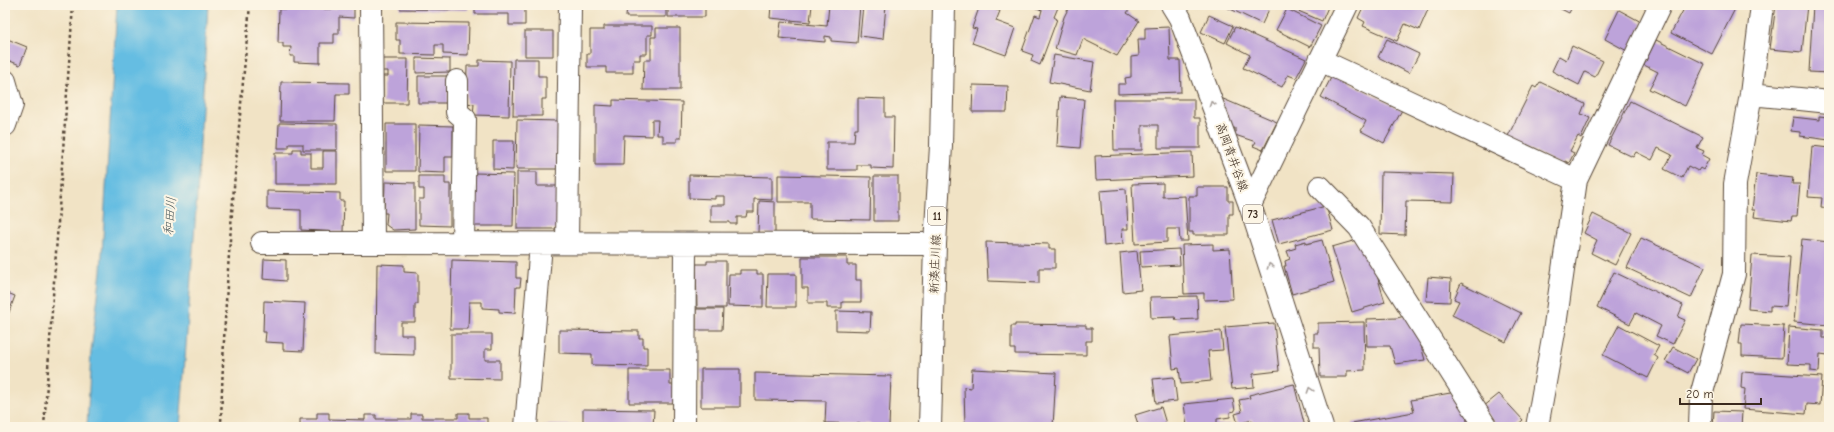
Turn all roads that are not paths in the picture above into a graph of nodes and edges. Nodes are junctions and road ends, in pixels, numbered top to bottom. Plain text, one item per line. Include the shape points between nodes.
1 (371, 5) edge
2 (570, 5) edge
3 (944, 5) edge
4 (1347, 5) edge
5 (1660, 5) edge
6 (1762, 5) edge
7 (1179, 9) edge
8 (1320, 60) junction
9 (5, 81) edge
10 (457, 81) dead end
11 (1751, 94) junction
12 (1829, 102) edge
13 (5, 126) edge
14 (1576, 180) junction
15 (1320, 187) dead end
16 (1250, 205) junction
17 (262, 243) dead end
18 (373, 243) junction
19 (567, 243) junction
20 (464, 244) junction
21 (541, 244) junction
22 (935, 244) junction
23 (685, 245) junction
24 (526, 427) edge
25 (684, 427) edge
26 (930, 427) edge
27 (1322, 427) edge
28 (1486, 427) edge
29 (1537, 427) edge
30 (1700, 427) edge

1 - 18 street
2 - 19 street
3 - 22 street, 新湊庄川線 / 11 via 941,146
4 - 8 street
5 - 14 street
6 - 11 street
16 -> 7 street, 高岡青井谷線 / 73
8 - 14 street
8 - 16 street
9 - 13 street via 12,105
10 - 20 street via 457,112 465,119
11 - 12 street
11 - 30 street via 1735,184 1734,274 1702,396
14 - 29 street
15 - 28 street via 1359,227
27 -> 16 street, 高岡青井谷線 / 73
17 - 18 street
18 - 20 street
19 - 21 street
19 - 23 street
20 - 21 street
21 - 24 street
22 - 23 street
22 - 26 street, 新湊庄川線 / 11
23 - 25 street

